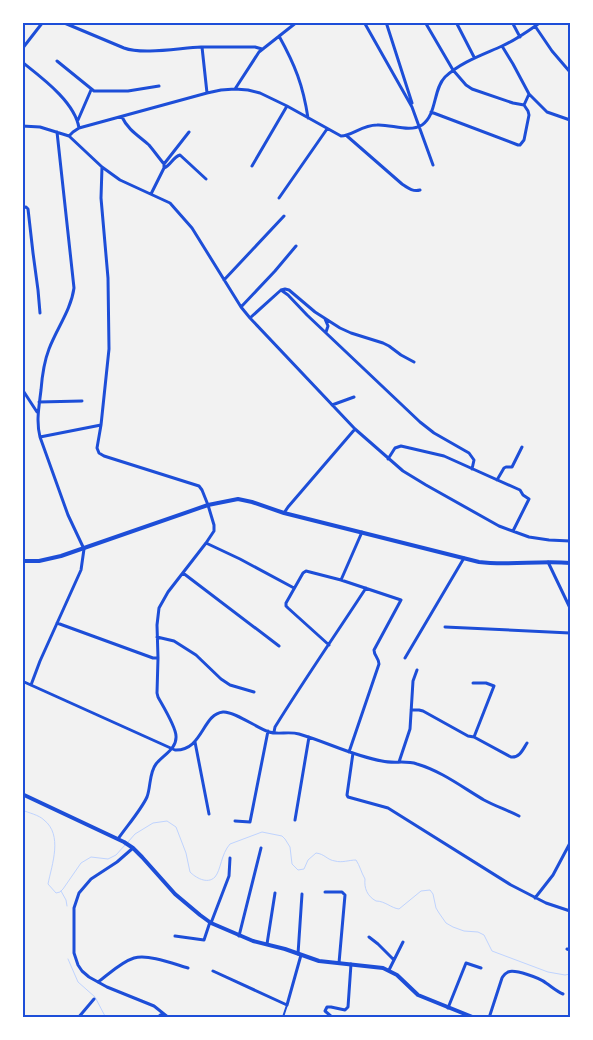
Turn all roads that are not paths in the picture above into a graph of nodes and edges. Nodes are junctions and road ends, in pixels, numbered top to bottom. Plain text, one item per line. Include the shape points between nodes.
1 (43, 22) edge
2 (62, 22) edge
3 (297, 22) edge
4 (364, 22) edge
5 (386, 22) edge
6 (425, 22) edge
7 (456, 22) edge
8 (512, 22) edge
9 (541, 22) edge
10 (535, 26) junction
11 (279, 36) junction
12 (520, 37) junction
13 (502, 46) junction
14 (202, 47) junction
15 (262, 49) junction
16 (22, 50) edge
17 (474, 58) junction
18 (57, 61) dead end
19 (22, 62) edge
20 (453, 70) junction
21 (570, 72) edge
22 (159, 86) dead end
23 (235, 89) junction
24 (91, 90) junction
25 (207, 93) junction
26 (528, 94) junction
27 (524, 105) junction
28 (287, 106) junction
29 (412, 107) junction
30 (431, 112) junction
31 (122, 117) junction
32 (308, 118) junction
33 (570, 120) edge
34 (78, 121) junction
35 (22, 126) edge
36 (420, 126) junction
37 (79, 128) junction
38 (327, 129) junction
39 (57, 132) junction
40 (189, 132) dead end
41 (70, 136) junction
42 (347, 136) junction
43 (433, 165) dead end
44 (164, 166) junction
45 (252, 166) dead end
46 (102, 167) junction
47 (206, 179) dead end
48 (420, 190) dead end
49 (151, 194) junction
50 (279, 198) dead end
51 (22, 208) edge
52 (284, 216) dead end
53 (296, 246) dead end
54 (224, 280) junction
55 (281, 290) junction
56 (241, 307) junction
57 (40, 313) dead end
58 (250, 318) junction
59 (325, 319) junction
60 (326, 332) junction
61 (414, 362) dead end
62 (22, 389) edge
63 (354, 397) dead end
64 (82, 401) dead end
65 (39, 402) junction
66 (332, 405) junction
67 (38, 412) junction
68 (101, 425) junction
69 (355, 429) junction
70 (40, 437) junction
71 (522, 446) dead end
72 (388, 459) junction
73 (472, 469) junction
74 (497, 480) junction
75 (208, 506) junction
76 (284, 513) junction
77 (513, 531) junction
78 (362, 532) junction
79 (570, 541) edge
80 (206, 543) junction
81 (84, 549) junction
82 (464, 558) junction
83 (22, 561) edge
84 (548, 562) junction
85 (570, 563) edge
86 (183, 573) junction
87 (341, 580) junction
88 (294, 588) junction
89 (366, 588) junction
90 (570, 608) edge
91 (57, 624) junction
92 (444, 627) dead end
93 (570, 633) edge
94 (156, 637) junction
95 (329, 645) junction
96 (279, 646) dead end
97 (158, 658) junction
98 (405, 658) dead end
99 (418, 670) dead end
100 (22, 681) edge
101 (473, 683) dead end
102 (31, 685) junction
103 (254, 692) dead end
104 (411, 710) junction
105 (268, 732) junction
106 (274, 732) junction
107 (309, 737) junction
108 (474, 737) junction
109 (194, 742) junction
110 (527, 742) dead end
111 (171, 749) junction
112 (351, 752) junction
113 (399, 762) junction
114 (22, 794) edge
115 (209, 814) dead end
116 (519, 816) dead end
117 (295, 820) dead end
118 (235, 822) dead end
119 (118, 839) junction
120 (570, 843) edge
121 (133, 848) junction
122 (260, 848) dead end
123 (230, 858) dead end
124 (325, 892) dead end
125 (275, 893) dead end
126 (302, 894) dead end
127 (535, 898) junction
128 (570, 911) edge
129 (210, 922) junction
130 (175, 936) dead end
131 (239, 936) junction
132 (368, 937) dead end
133 (403, 942) dead end
134 (267, 944) junction
135 (299, 954) junction
136 (394, 960) junction
137 (339, 963) junction
138 (350, 964) junction
139 (188, 968) dead end
140 (481, 968) dead end
141 (388, 970) junction
142 (213, 971) dead end
143 (98, 982) junction
144 (563, 994) dead end
145 (94, 999) dead end
146 (287, 1005) junction
147 (448, 1008) junction
148 (163, 1013) junction
149 (78, 1018) edge
150 (157, 1018) edge
151 (169, 1018) edge
152 (287, 1018) edge
153 (333, 1018) edge
154 (475, 1018) edge
155 (489, 1018) edge

1 - 16 street
2 - 14 street via 127,49
3 - 11 street
4 - 29 street
5 - 29 street
6 - 20 street
7 - 17 street
8 - 12 street
9 - 10 street
10 - 12 street
10 - 21 street
11 - 15 street
11 - 32 street via 296,70
12 - 13 street
13 - 17 street
13 - 26 street
14 - 15 street
14 - 25 street
15 - 23 street
17 - 20 street
18 - 24 street
19 - 34 street via 58,93
20 - 27 street via 469,87
20 - 30 street via 441,82
22 - 24 street via 128,91
23 - 25 street
23 - 28 street via 248,90
24 - 34 street
25 - 31 street
26 - 27 street
26 - 33 street via 547,112
27 - 30 street via 529,115 520,145
28 - 32 street
28 - 45 street
29 - 36 street
30 - 36 street
31 - 37 street
31 - 44 street
32 - 38 street
34 - 37 street
35 - 39 street
36 - 42 street via 368,126
36 - 43 street
37 - 41 street
38 - 42 street
38 - 50 street
39 - 41 street
39 - 65 street via 74,288 71,303 48,349
40 - 44 street
41 - 46 street
42 - 48 street via 410,190
44 - 47 street via 180,155
44 - 49 street
46 - 49 street via 120,180
46 - 68 street via 109,331
49 - 54 street via 170,203 192,228
51 - 57 street via 28,209
52 - 54 street
53 - 56 street
54 - 56 street
55 - 58 street
55 - 59 street via 288,290
55 - 60 street
56 - 58 street
58 - 66 street
59 - 60 street
59 - 61 street via 351,333 389,346
60 - 73 street via 420,422 470,453 474,460
62 - 67 street
63 - 66 street
64 - 65 street
65 - 67 street
66 - 69 street
67 - 70 street
68 - 70 street
68 - 75 street via 98,448 104,456 199,486
69 - 72 street
69 - 76 street
70 - 81 street
71 - 74 street via 512,467 504,468
72 - 73 street via 401,446 444,456
72 - 77 street via 487,520
73 - 74 street
74 - 77 street via 520,490 529,498
75 - 76 street via 244,500
75 - 80 street via 214,528
75 - 81 street
76 - 78 street
77 - 79 street via 538,539
78 - 82 street
78 - 87 street
80 - 86 street
80 - 88 street
81 - 83 street via 43,560
81 - 91 street via 81,570
82 - 84 street via 482,563
82 - 98 street
84 - 85 street
84 - 90 street
86 - 94 street via 162,602
86 - 96 street
87 - 88 street via 307,571
87 - 89 street
88 - 95 street via 286,606
89 - 95 street
89 - 112 street via 401,600 374,650 379,664
91 - 97 street
91 - 102 street
92 - 93 street
94 - 97 street
94 - 103 street via 174,641 196,655 230,685
95 - 106 street
97 - 111 street via 157,693 176,736
99 - 104 street via 413,681
100 - 102 street
101 - 108 street via 494,686
102 - 111 street
104 - 108 street via 424,711
104 - 113 street via 410,729
105 - 106 street
105 - 109 street via 224,712 213,717
105 - 118 street via 250,822
106 - 107 street via 292,732
107 - 112 street
107 - 117 street
108 - 110 street via 514,758
109 - 111 street via 179,750
109 - 115 street
111 - 119 street via 155,765 146,798
112 - 113 street via 385,762
112 - 127 street via 347,795 351,799 388,808
113 - 116 street via 418,764
114 - 119 street
119 - 121 street
120 - 127 street via 553,875
121 - 129 street via 175,894
121 - 143 street via 91,879 75,902 73,947 76,959 82,971
122 - 131 street
123 - 129 street via 228,880
124 - 137 street via 342,892 345,895
125 - 134 street
126 - 135 street
127 - 128 street
129 - 130 street via 204,940
129 - 131 street
131 - 134 street
132 - 136 street
133 - 136 street
134 - 135 street
135 - 137 street
135 - 146 street
136 - 141 street
137 - 138 street
138 - 141 street
138 - 153 street via 348,1007 345,1010 327,1008 325,1012
139 - 143 street via 154,959 133,958
140 - 147 street via 466,963
141 - 147 street via 418,995
142 - 146 street
143 - 148 street
144 - 155 street via 540,979 509,972 504,976
145 - 149 street
146 - 152 lane via 283,1017
147 - 154 street
148 - 150 street
148 - 151 street

